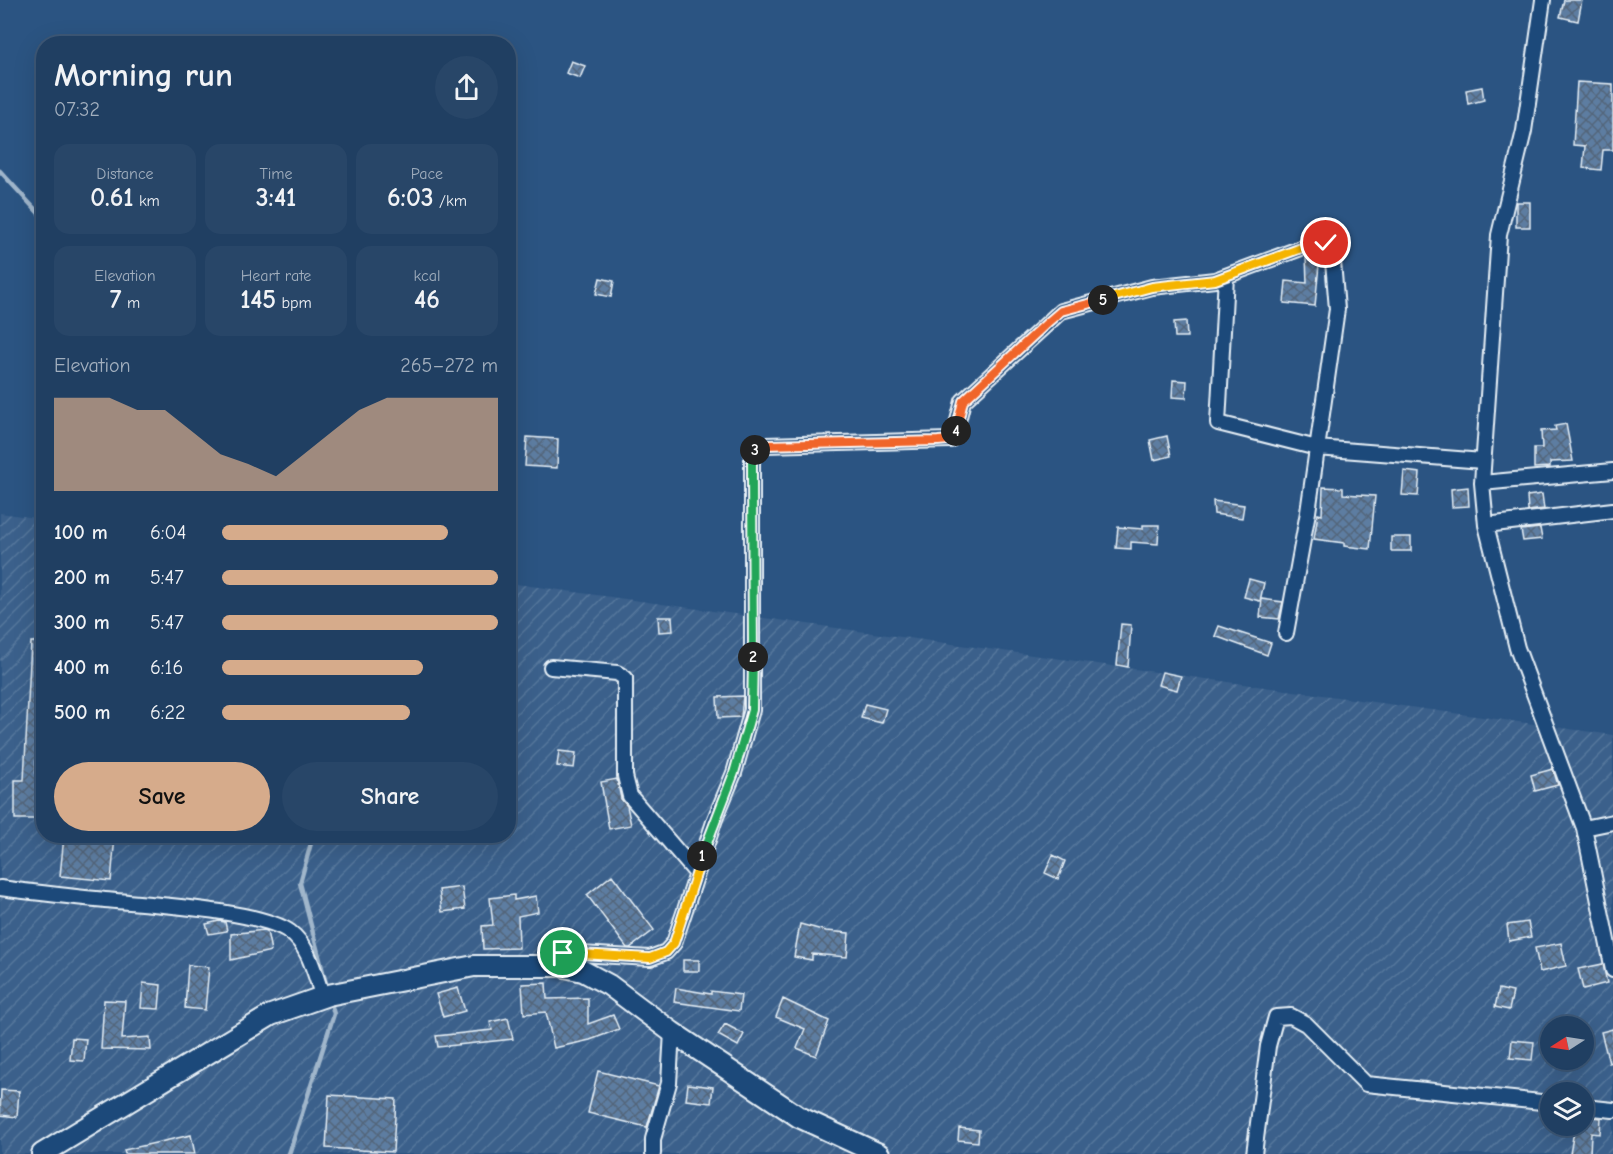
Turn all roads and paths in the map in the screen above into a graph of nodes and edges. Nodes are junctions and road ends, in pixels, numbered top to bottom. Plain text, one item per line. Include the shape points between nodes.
1 (1543, 0) edge
2 (1226, 276) junction
3 (1317, 448) junction
4 (1483, 460) junction
5 (1613, 471) edge
6 (1482, 483) junction
7 (1613, 510) edge
8 (1486, 525) junction
9 (1286, 633) dead end
10 (551, 667) dead end
11 (1613, 822) edge
12 (1584, 828) junction
13 (697, 874) junction
14 (0, 888) edge
15 (563, 953) dead end
16 (1613, 970) edge
17 (325, 996) junction
18 (672, 1032) junction
19 (1540, 1102) edge
20 (1594, 1108) edge
21 (1613, 1110) edge
22 (42, 1154) edge
23 (653, 1154) edge
24 (879, 1154) edge
25 (1254, 1154) edge

1 - 4 street via 1524,131 1499,235
2 - 3 street via 1218,423
2 - 3 street via 1312,244 1326,243 1332,250 1337,309
2 - 13 street via 1152,287 1061,311 963,401 956,433 950,440 765,445 755,450 752,710
3 - 4 street
3 - 9 street
4 - 6 street
5 - 6 street
6 - 8 street
7 - 8 street
8 - 12 street via 1517,648
10 - 13 street via 618,673 625,678 625,776 630,796
11 - 12 street
12 - 16 street
13 - 15 street via 674,943 666,952 650,958
14 - 17 street via 176,907 278,926 290,932 306,950
17 - 18 main road via 474,966 561,966 583,971 609,985
17 - 22 main road via 271,1015
18 - 23 street via 669,1083 653,1139
18 - 24 main road via 799,1117
19 - 25 street via 1366,1084 1306,1024 1291,1016 1276,1017 1268,1046
20 - 21 street

